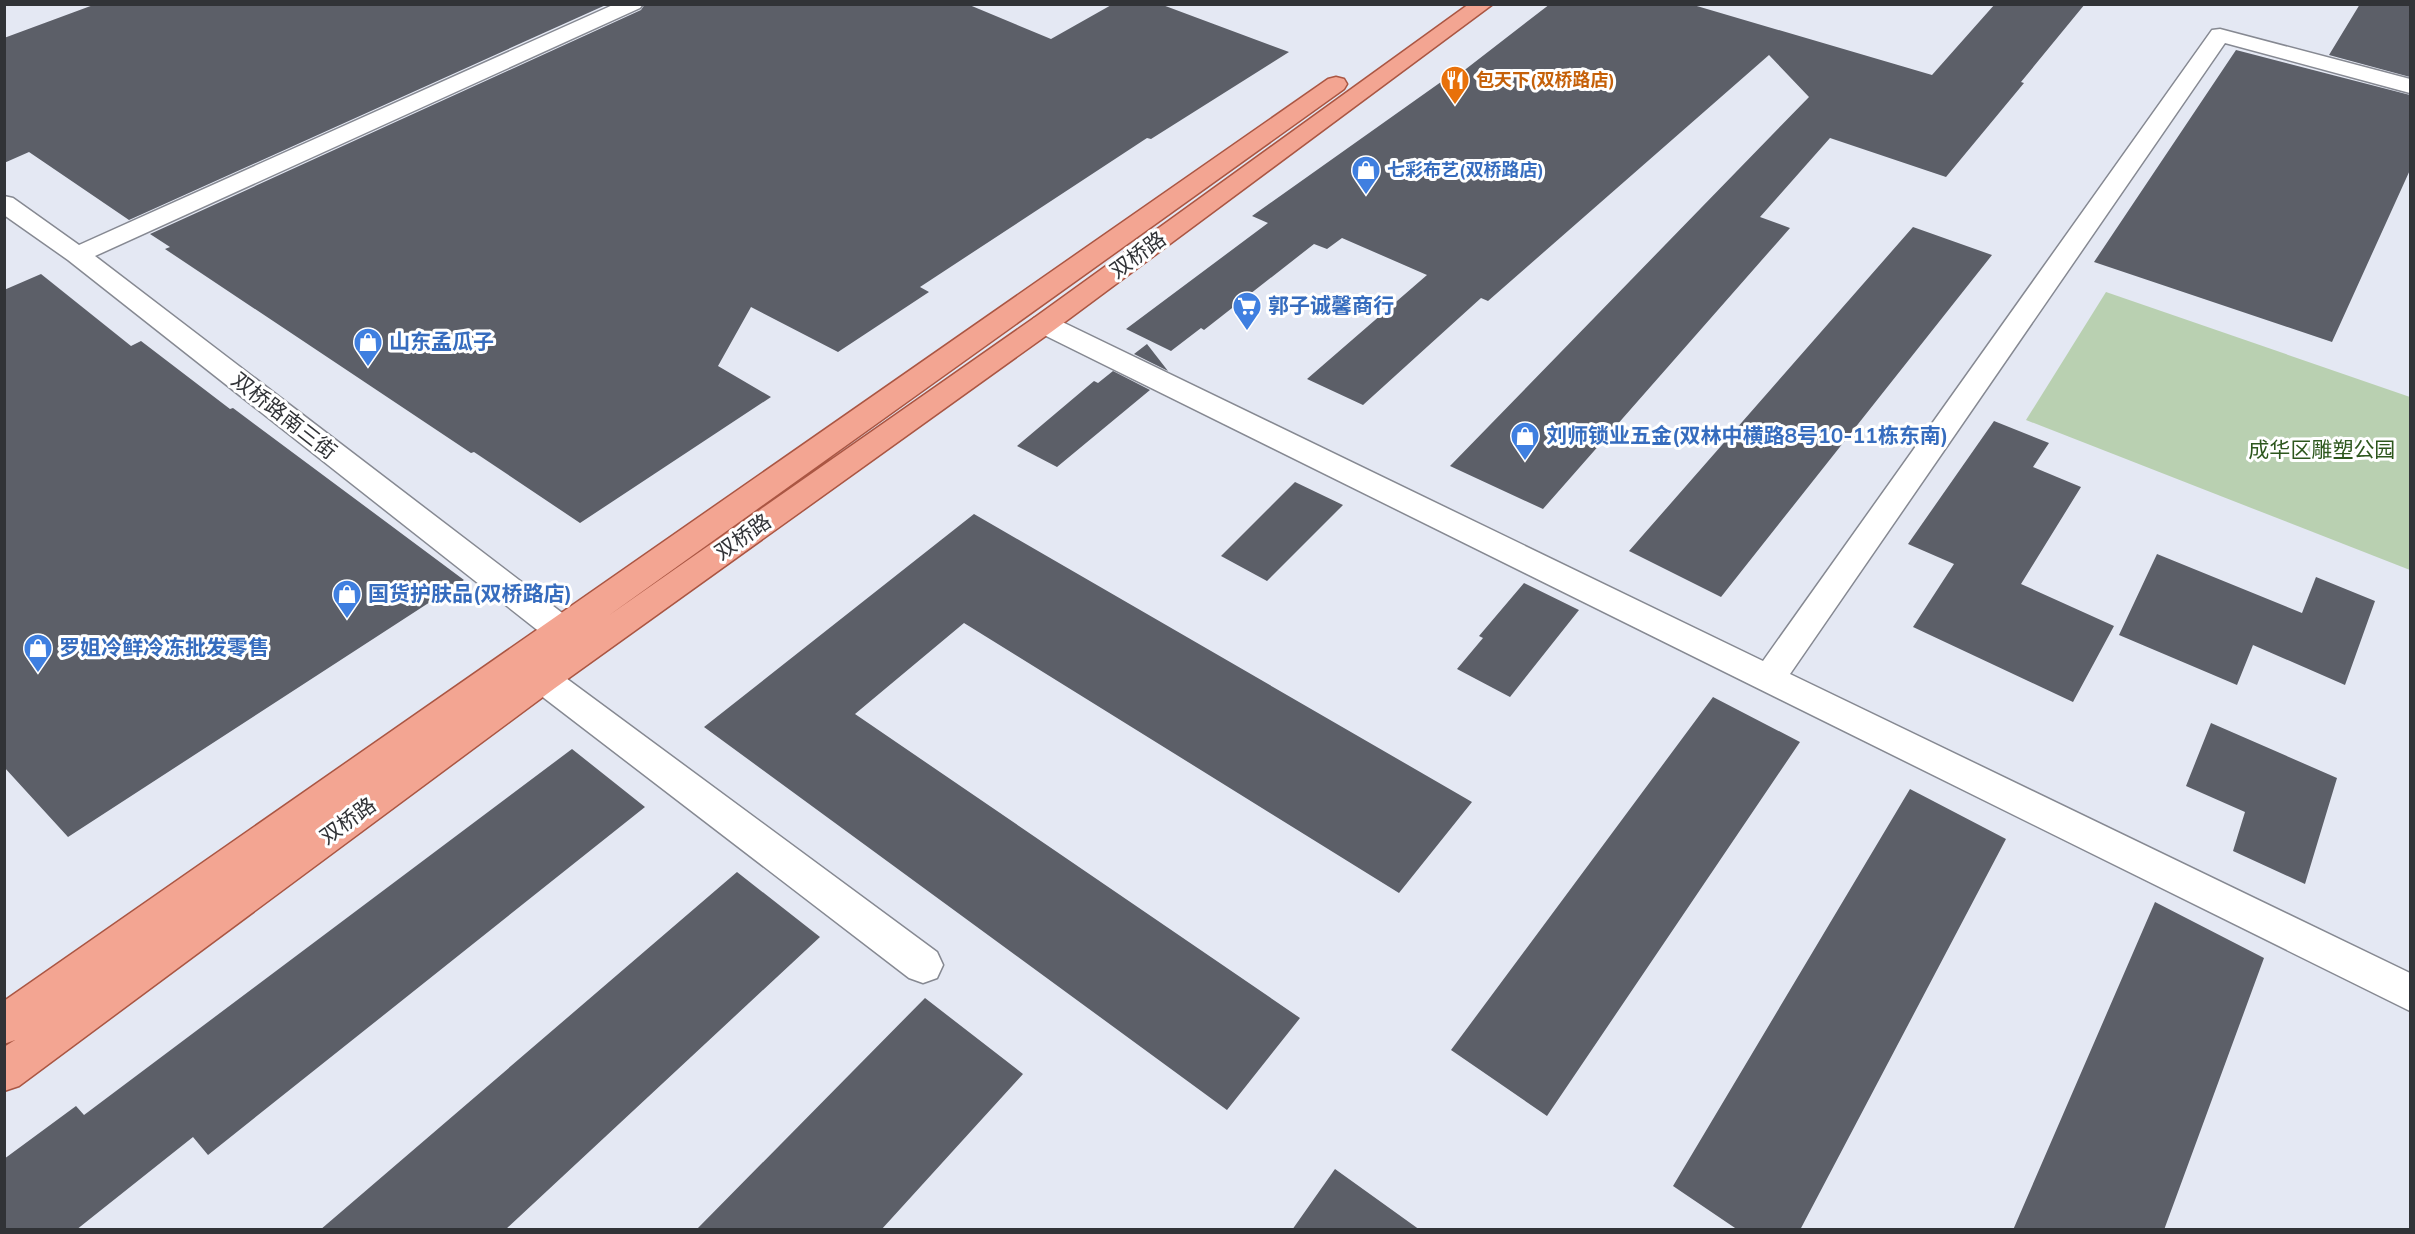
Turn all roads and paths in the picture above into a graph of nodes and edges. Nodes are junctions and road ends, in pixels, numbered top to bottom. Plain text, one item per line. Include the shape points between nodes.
1 (633, 4) edge
2 (1448, 4) edge
3 (1483, 4) edge
4 (2410, 86) edge
5 (4, 202) edge
6 (77, 255) junction
7 (1044, 324) junction
8 (562, 631) junction
9 (1769, 678) junction
10 (543, 679) junction
11 (923, 965) dead end
12 (2410, 993) edge
13 (4, 1025) edge
14 (4, 1072) edge

1 - 6 street
2 - 8 main road, 双桥路
3 - 7 main road, 双桥路
4 - 9 street via 2220,35
5 - 6 street, 双桥路南三街
6 - 8 street, 双桥路南三街
7 - 9 street
7 - 10 main road, 双桥路
8 - 13 main road, 双桥路
9 - 12 street
10 - 11 street
10 - 14 main road, 双桥路

